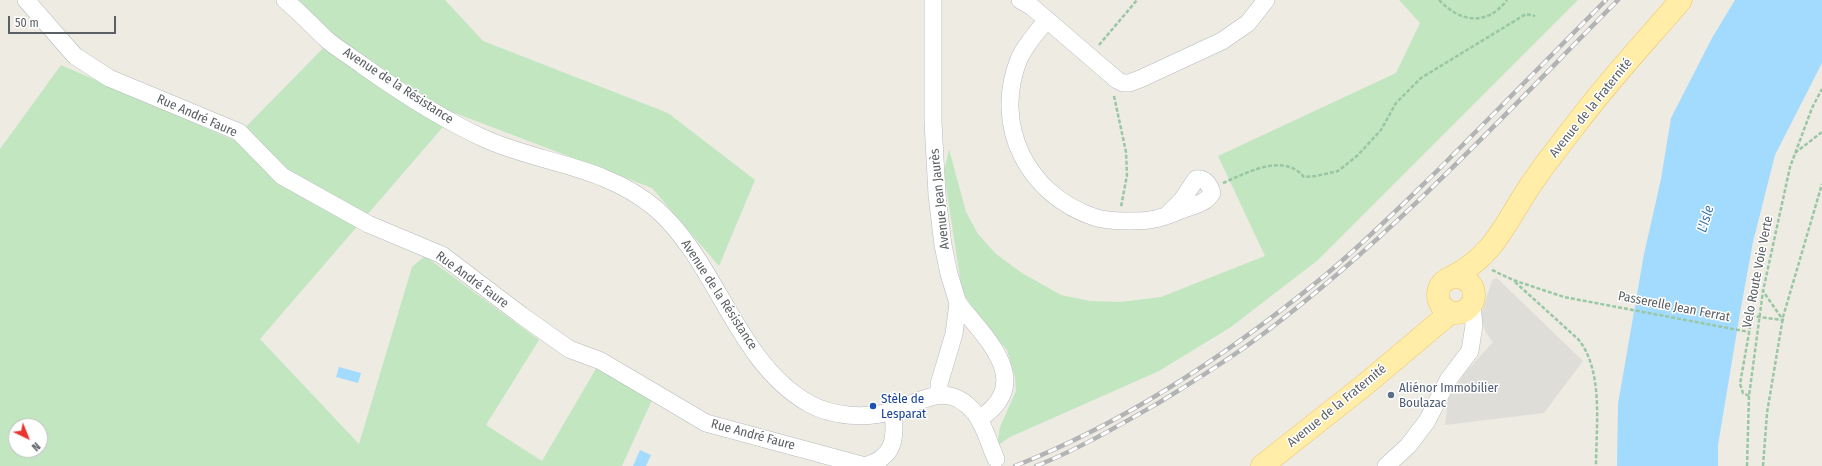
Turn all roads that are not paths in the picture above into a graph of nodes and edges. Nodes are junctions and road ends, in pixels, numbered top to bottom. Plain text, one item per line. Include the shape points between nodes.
1 (26, 0) edge
2 (285, 0) edge
3 (933, 0) edge
4 (1020, 0) edge
5 (1266, 0) edge
6 (1681, 0) edge
7 (1047, 20) junction
8 (1211, 188) road end
9 (1486, 258) junction
10 (958, 303) junction
11 (1458, 304) junction
12 (940, 394) junction
13 (893, 410) junction
14 (979, 419) junction
15 (996, 459) dead end
16 (1262, 466) edge
17 (1386, 466) edge

1 - 13 street, Rue André Faure via 75,56 109,78 239,132 282,176 368,224 442,255 521,316 569,349 602,361 706,423 865,466 887,455 892,446
2 - 13 street, Avenue de la Résistance via 327,39 435,113 484,138 577,167 610,181 634,192 654,207 670,222 702,264 743,335 758,355 774,375 802,400 828,412 859,416
3 - 10 street, Avenue Jean Jaurès via 933,122 937,195 943,245
4 - 7 street
5 - 7 street via 1248,23 1222,41 1129,83 1117,80
6 - 9 main road, Avenue de la Fraternité via 1613,78 1528,188
7 - 8 street via 1020,59 1014,78 1011,117 1014,135 1030,172 1068,206 1096,218 1118,220 1166,216 1182,200 1196,179 1205,181
9 - 11 main road, Avenue de la Fraternité
9 - 11 main road via 1452,277 1468,281
10 - 12 street, Avenue Jean Jaurès via 954,334 939,384
10 - 14 street via 992,346 1004,368 1004,389 1000,398 988,413
11 - 16 main road, Avenue de la Fraternité via 1426,325 1411,346 1320,422
11 - 17 street via 1473,341 1470,351 1448,380 1427,421 1408,446
12 - 13 street, Avenue de la Résistance via 913,401
12 - 14 street via 959,400
14 - 15 street

